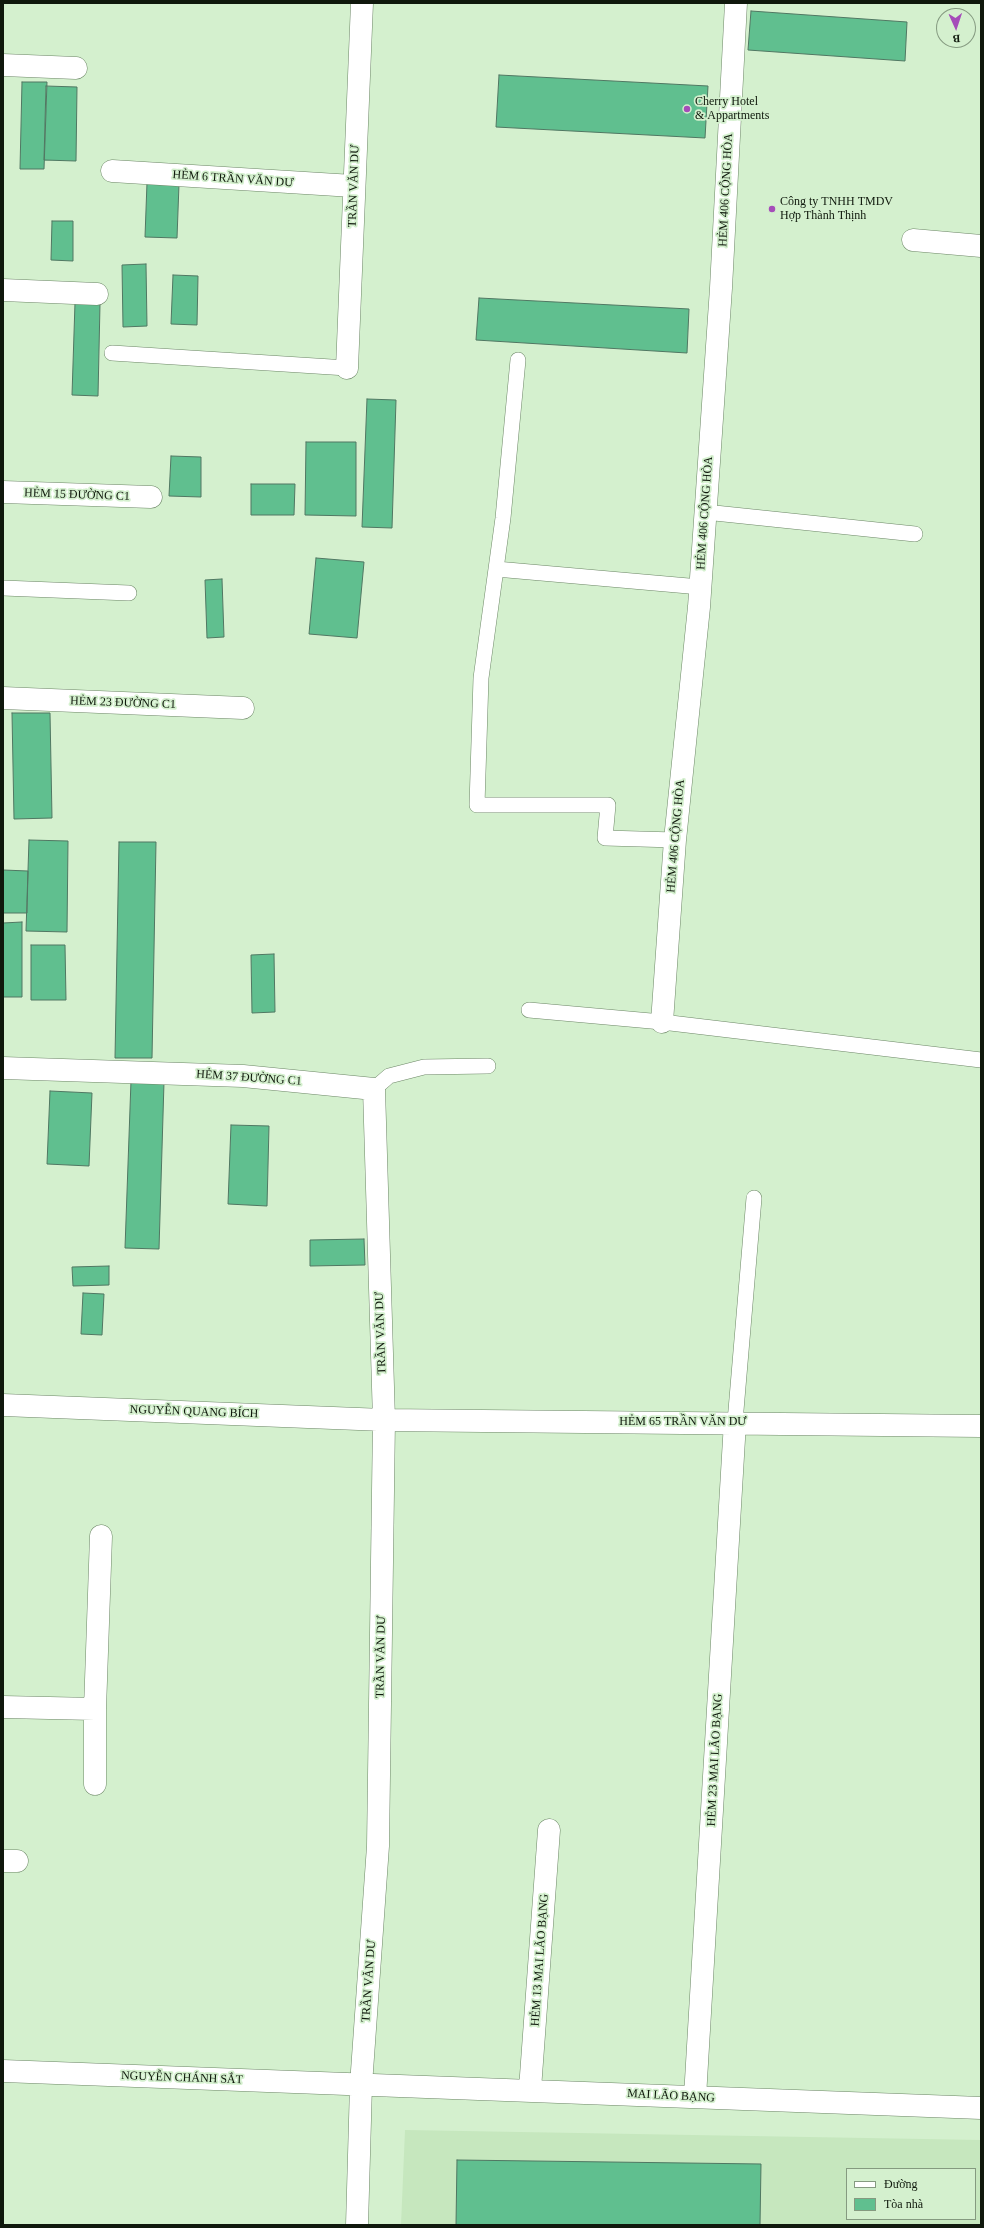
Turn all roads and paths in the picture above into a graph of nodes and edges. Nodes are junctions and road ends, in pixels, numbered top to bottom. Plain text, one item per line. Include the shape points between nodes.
1 (362, 3) edge
2 (736, 3) edge
3 (3, 65) edge
4 (76, 68) dead end
5 (112, 172) dead end
6 (353, 186) junction
7 (913, 240) dead end
8 (981, 246) edge
9 (3, 290) edge
10 (97, 294) dead end
11 (112, 352) dead end
12 (518, 360) dead end
13 (347, 368) joint
14 (3, 492) edge
15 (151, 497) dead end
16 (705, 512) junction
17 (915, 534) dead end
18 (496, 570) junction
19 (700, 587) junction
20 (3, 588) edge
21 (129, 593) dead end
22 (3, 698) edge
23 (243, 708) dead end
24 (675, 840) junction
25 (529, 1010) dead end
26 (662, 1022) junction
27 (981, 1060) edge
28 (488, 1066) dead end
29 (3, 1068) edge
30 (374, 1089) junction
31 (754, 1198) dead end
32 (3, 1405) edge
33 (384, 1420) junction
34 (735, 1422) junction
35 (981, 1426) edge
36 (101, 1536) dead end
37 (3, 1706) edge
38 (96, 1709) junction
39 (95, 1784) dead end
40 (549, 1830) dead end
41 (3, 2071) edge
42 (361, 2086) junction
43 (530, 2090) junction
44 (695, 2097) junction
45 (981, 2108) edge
46 (357, 2225) edge

1 - 6 street, TRẦN VĂN DƯ
2 - 16 street, HẺM 406 CỘNG HÒA via 722,280
3 - 4 street
5 - 6 street, HẺM 6 TRẦN VĂN DƯ
6 - 13 street, TRẦN VĂN DƯ
7 - 8 street
9 - 10 street
11 - 13 lane
12 - 18 lane
14 - 15 street, HẺM 15 ĐƯỜNG C1
16 - 17 lane
16 - 19 street, HẺM 406 CỘNG HÒA
18 - 19 lane
18 - 24 lane via 481,678 477,805 608,805 605,838
19 - 24 street, HẺM 406 CỘNG HÒA
20 - 21 lane
22 - 23 street, HẺM 23 ĐƯỜNG C1
24 - 26 street, HẺM 406 CỘNG HÒA
25 - 26 lane
26 - 27 lane
28 - 30 lane via 424,1067 388,1076
29 - 30 street, HẺM 37 ĐƯỜNG C1 via 243,1076
30 - 33 street, TRẦN VĂN DƯ
31 - 34 lane
32 - 33 street, NGUYỄN QUANG BÍCH
33 - 34 street, HẺM 65 TRẦN VĂN DƯ
33 - 42 street, TRẦN VĂN DƯ via 378,1846
34 - 35 street, HẺM 65 TRẦN VĂN DƯ
34 - 44 street, HẺM 23 MAI LÃO BẠNG
36 - 38 street
37 - 38 street
38 - 39 street
40 - 43 street, HẺM 13 MAI LÃO BẠNG
41 - 42 street, NGUYỄN CHÁNH SẮT
42 - 43 street, MAI LÃO BẠNG
42 - 46 street, TRẦN VĂN DƯ
43 - 44 street, MAI LÃO BẠNG
44 - 45 street, MAI LÃO BẠNG

